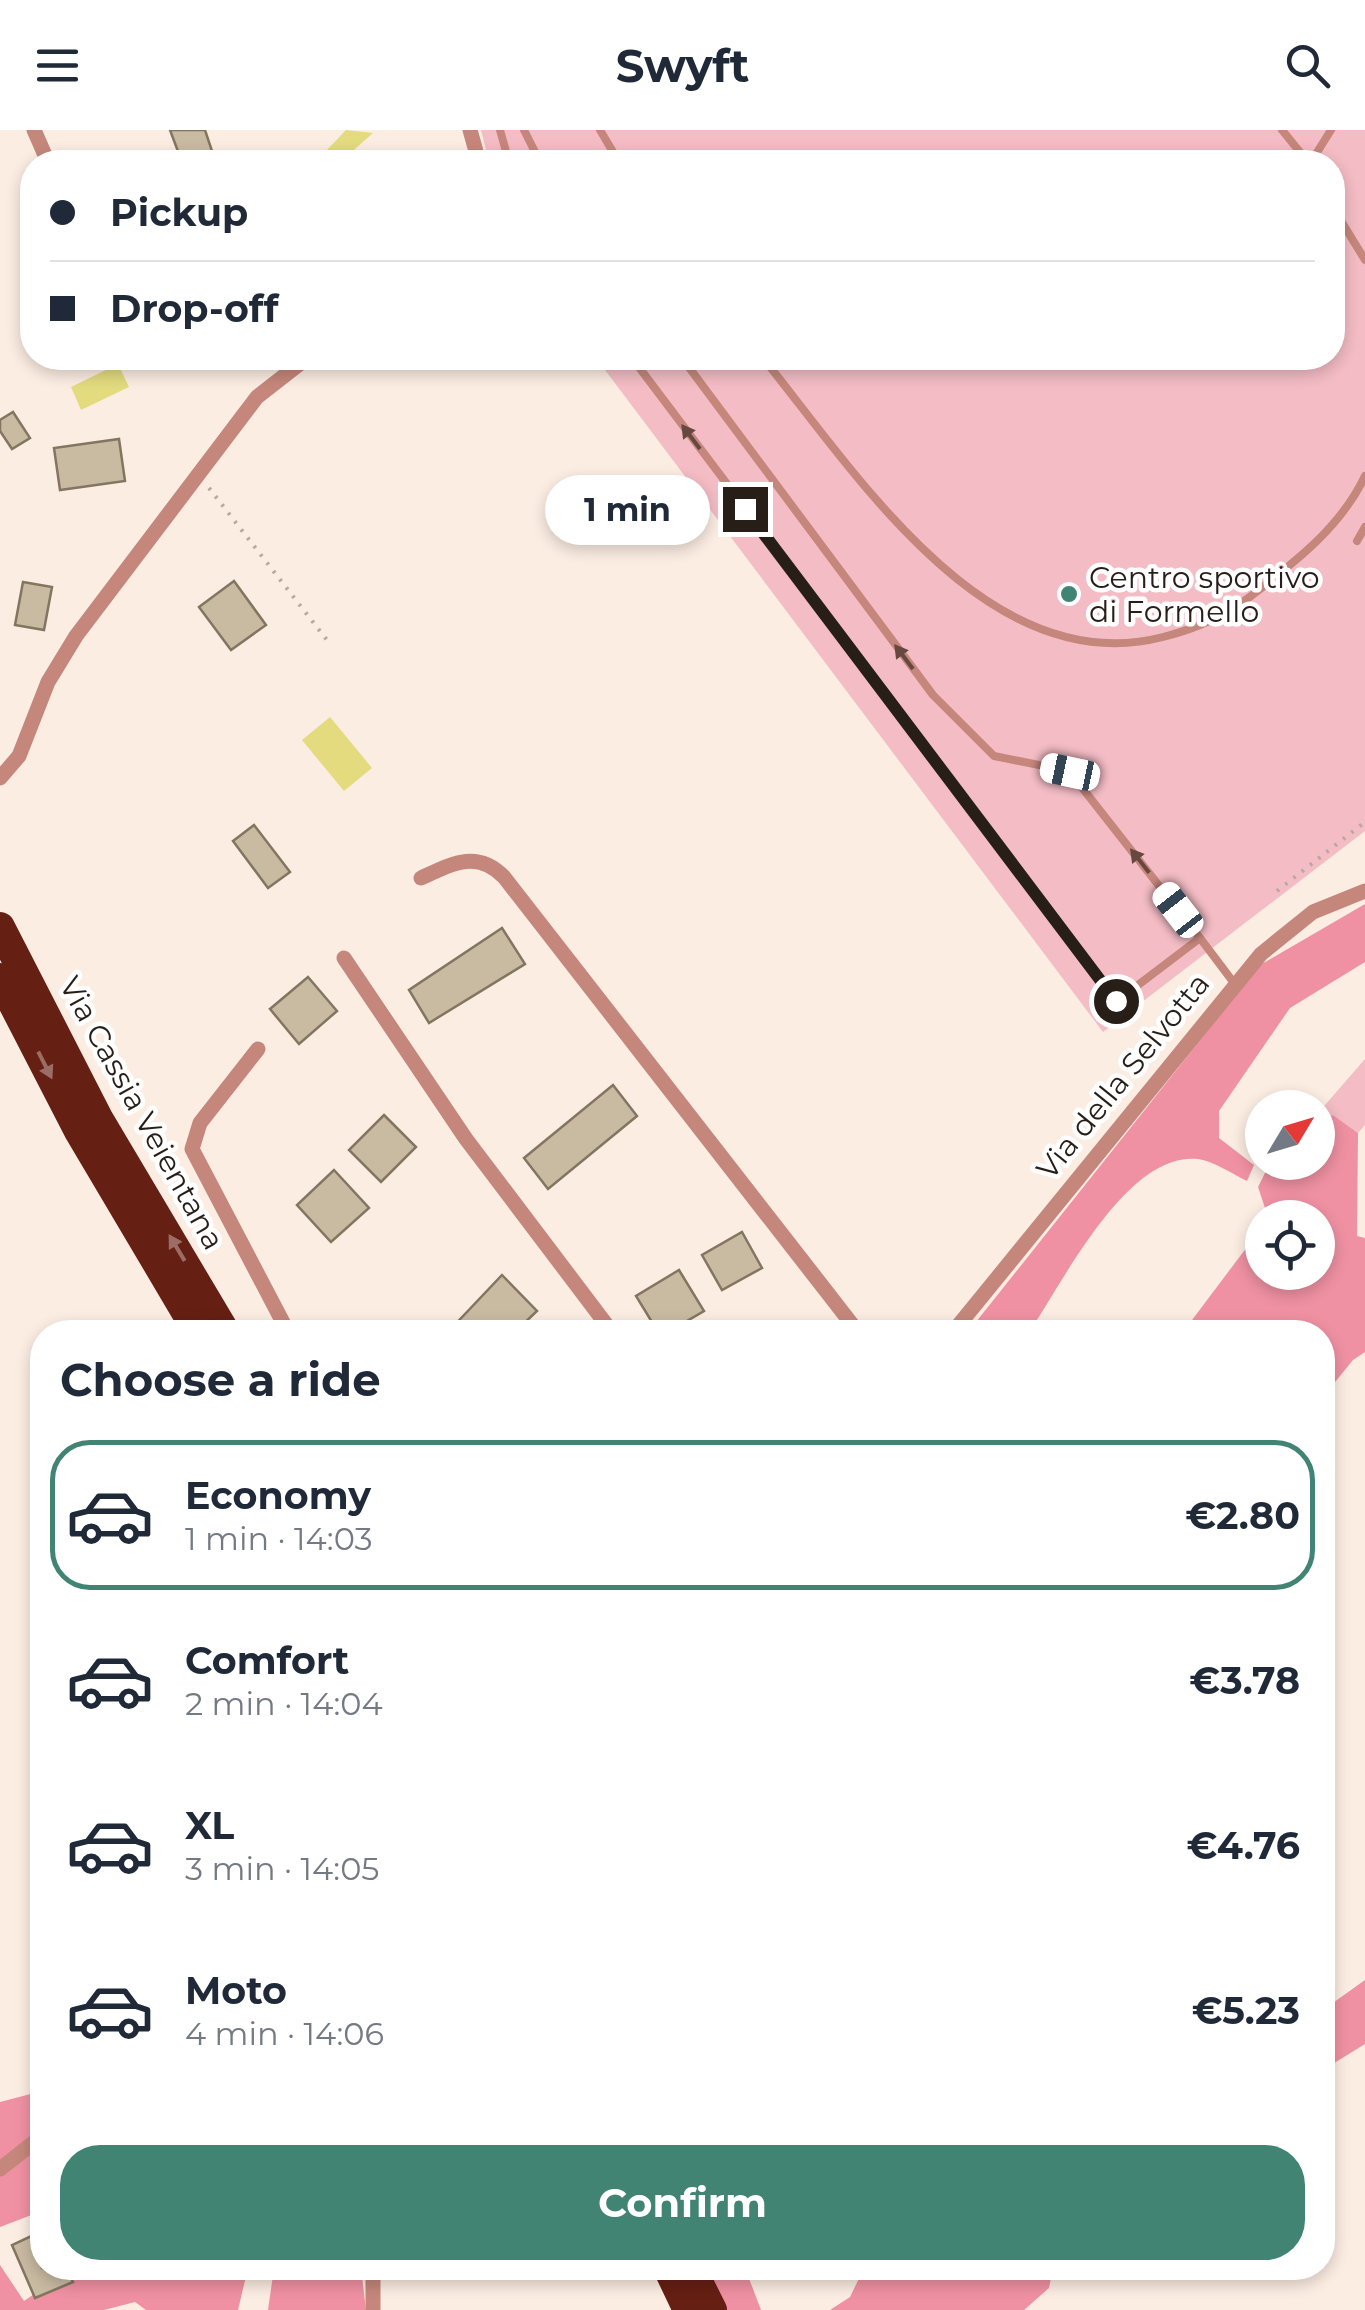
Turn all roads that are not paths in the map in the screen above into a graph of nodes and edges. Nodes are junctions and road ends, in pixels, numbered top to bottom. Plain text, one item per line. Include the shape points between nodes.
1 (1282, 130) edge
2 (1300, 150) edge
3 (1345, 227) edge
4 (1365, 260) edge
5 (292, 370) edge
6 (641, 370) edge
7 (691, 370) edge
8 (773, 370) edge
9 (1365, 476) edge
10 (1365, 527) edge
11 (1357, 541) dead end
12 (0, 778) edge
13 (421, 878) dead end
14 (1365, 891) edge
15 (0, 927) edge
16 (1200, 938) junction
17 (344, 958) dead end
18 (0, 978) edge
19 (1234, 983) junction
20 (258, 1048) dead end
21 (191, 1320) edge
22 (218, 1320) edge
23 (282, 1320) edge
24 (603, 1320) edge
25 (849, 1320) edge
26 (963, 1320) edge
27 (30, 2145) edge
28 (0, 2169) edge
29 (373, 2280) edge
30 (674, 2280) edge
31 (698, 2280) edge
32 (374, 2310) edge
33 (688, 2310) edge
34 (712, 2310) edge

1 - 2 lane
3 - 4 lane
5 - 12 street via 257,397 65,652 18,756
16 -> 6 lane via 1116,1001
16 -> 7 lane via 1070,772 994,756 933,695
8 - 9 lane via 888,513 945,570 1046,633 1095,644 1134,644 1232,611 1304,554 1354,499
10 - 11 lane
13 - 25 street via 474,860 504,877
14 - 19 street, Via della Selvotta via 1297,923
22 -> 15 highway, Via Cassia Veientana via 99,1120
16 - 19 lane
17 - 24 street via 466,1139
18 -> 21 highway, Via Cassia Veientana via 79,1131
19 - 26 street, Via della Selvotta
20 - 23 street via 200,1123 192,1150
27 - 28 street
29 - 32 street
30 - 33 highway
31 - 34 highway

